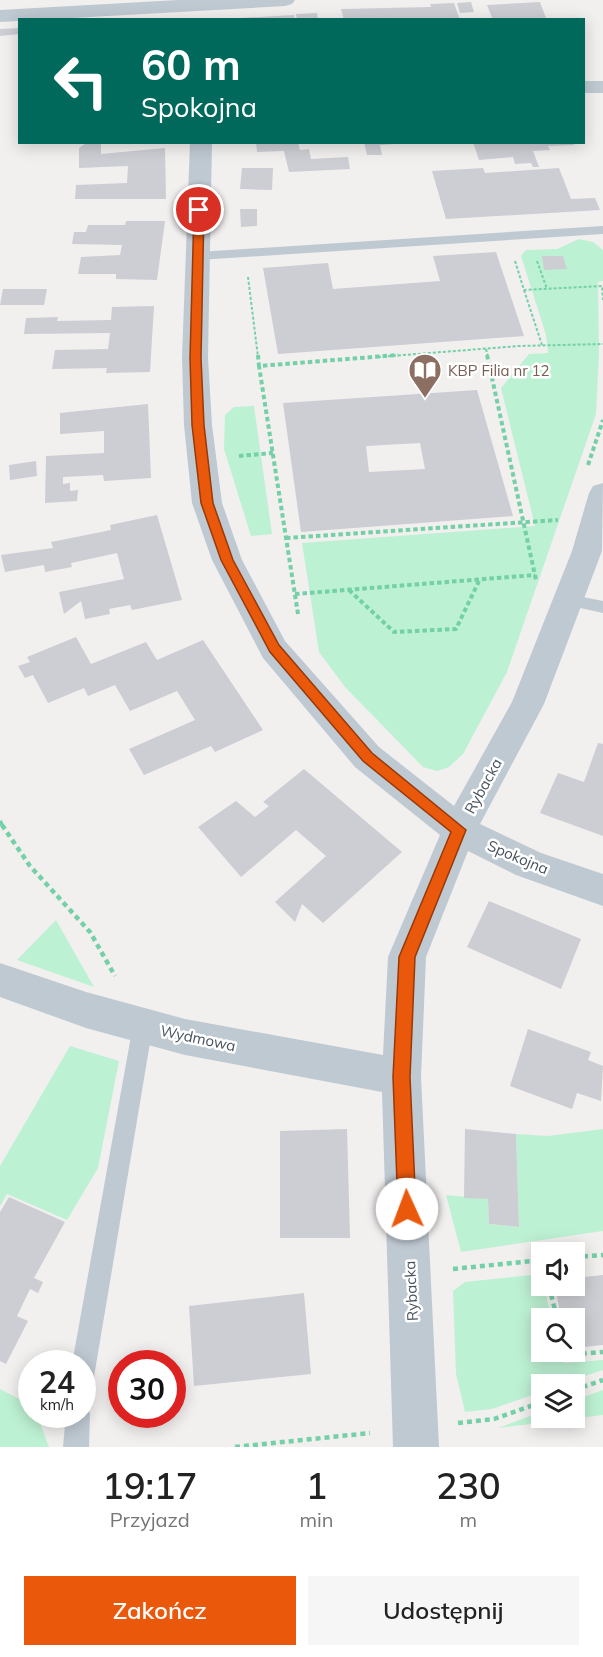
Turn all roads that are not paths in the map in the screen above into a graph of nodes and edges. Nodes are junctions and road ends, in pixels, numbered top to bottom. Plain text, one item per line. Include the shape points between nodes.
1 (285, 0) edge
2 (255, 1) edge
3 (192, 8) edge
4 (0, 16) edge
5 (585, 87) edge
6 (603, 87) edge
7 (201, 144) edge
8 (603, 230) edge
9 (198, 256) junction
10 (595, 481) edge
11 (568, 600) junction
12 (603, 607) edge
13 (459, 830) junction
14 (603, 890) edge
15 (0, 980) edge
16 (143, 1026) junction
17 (401, 1077) junction
18 (87, 1350) edge
19 (77, 1428) edge
20 (76, 1447) edge
21 (416, 1447) edge

1 - 2 street
2 - 3 street
3 - 4 street
5 - 6 street
7 - 9 street, Spokojna
8 - 9 lane
9 - 13 street, Spokojna via 198,425 207,503 227,560 274,649 368,757
10 - 11 street, Rybacka via 587,551
11 - 12 lane
11 - 13 street, Rybacka via 528,704
13 - 14 street, Spokojna via 529,864
13 - 17 street, Rybacka via 407,957
15 - 16 street, Wydmowa
16 - 17 street, Wydmowa
16 - 18 lane
17 - 21 street, Rybacka
19 - 20 lane

